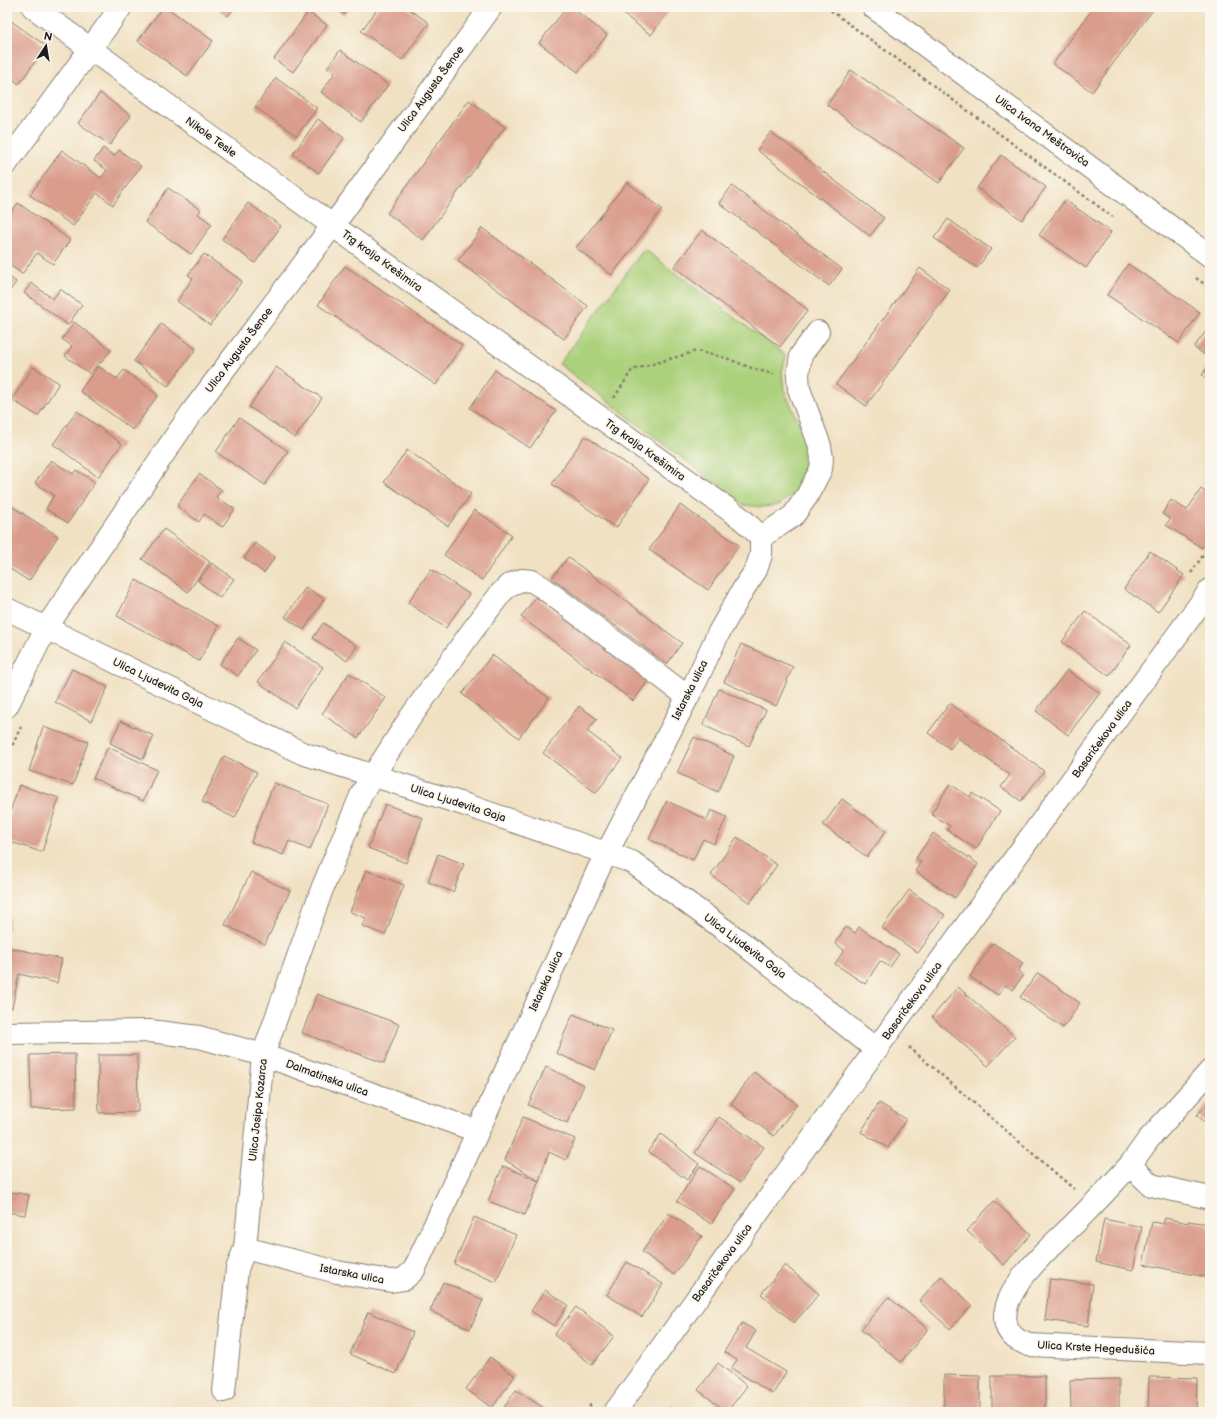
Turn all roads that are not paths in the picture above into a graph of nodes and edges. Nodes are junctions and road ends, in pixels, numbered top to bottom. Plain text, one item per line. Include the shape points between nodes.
1 (33, 7) edge
2 (121, 7) edge
3 (491, 7) edge
4 (873, 7) edge
5 (90, 49) junction
6 (7, 163) edge
7 (332, 225) junction
8 (1210, 256) edge
9 (818, 332) dead end
10 (761, 537) junction
11 (1210, 590) edge
12 (7, 609) edge
13 (46, 628) junction
14 (688, 697) junction
15 (7, 706) edge
16 (373, 776) junction
17 (606, 854) junction
18 (7, 1034) edge
19 (877, 1050) junction
20 (263, 1055) junction
21 (1210, 1071) edge
22 (477, 1131) junction
23 (1130, 1165) junction
24 (1210, 1198) edge
25 (245, 1248) junction
26 (1210, 1353) edge
27 (224, 1391) dead end
28 (615, 1412) edge

1 - 5 street, Nikole Tesle
2 - 5 street
3 - 7 street, Ulica Augusta Šenoe
4 - 8 street, Ulica Ivana Meštrovića
5 - 6 street
5 - 7 street, Nikole Tesle
7 - 10 street, Trg kralja Krešimira via 742,519
7 - 13 street, Ulica Augusta Šenoe via 192,412
9 - 10 street via 801,355 798,375 799,389 820,446 821,469 793,516
10 - 14 street, Istarska ulica via 761,555 756,570 718,634
11 - 19 street, Basaričekova ulica
12 - 13 street, Ulica Ljudevita Gaja
13 - 15 street, Ulica Augusta Šenoe
13 - 16 street, Ulica Ljudevita Gaja via 302,753
14 - 16 street, Ulica Josipa Kozarca via 542,587 532,581 522,580 509,585 491,606 410,718
14 - 17 street, Istarska ulica
16 - 17 street, Ulica Ljudevita Gaja via 466,805
16 - 20 street, Ulica Josipa Kozarca via 362,794 322,889
17 - 19 street, Ulica Ljudevita Gaja via 632,862 742,942
17 - 22 street, Istarska ulica
18 - 20 street, Dalmatinska ulica via 150,1031 199,1037
19 - 28 street, Basaričekova ulica
20 - 22 street, Dalmatinska ulica
20 - 25 street, Ulica Josipa Kozarca
21 - 23 street, Ulica Krste Hegedušića via 1148,1140
22 - 25 street, Istarska ulica via 414,1270 404,1279 391,1281 337,1272
23 - 24 street via 1151,1185
23 - 26 street, Ulica Krste Hegedušića via 1023,1274 1009,1297 1005,1312 1007,1327 1015,1338 1028,1345
25 - 27 street, Ulica Josipa Kozarca via 237,1268

